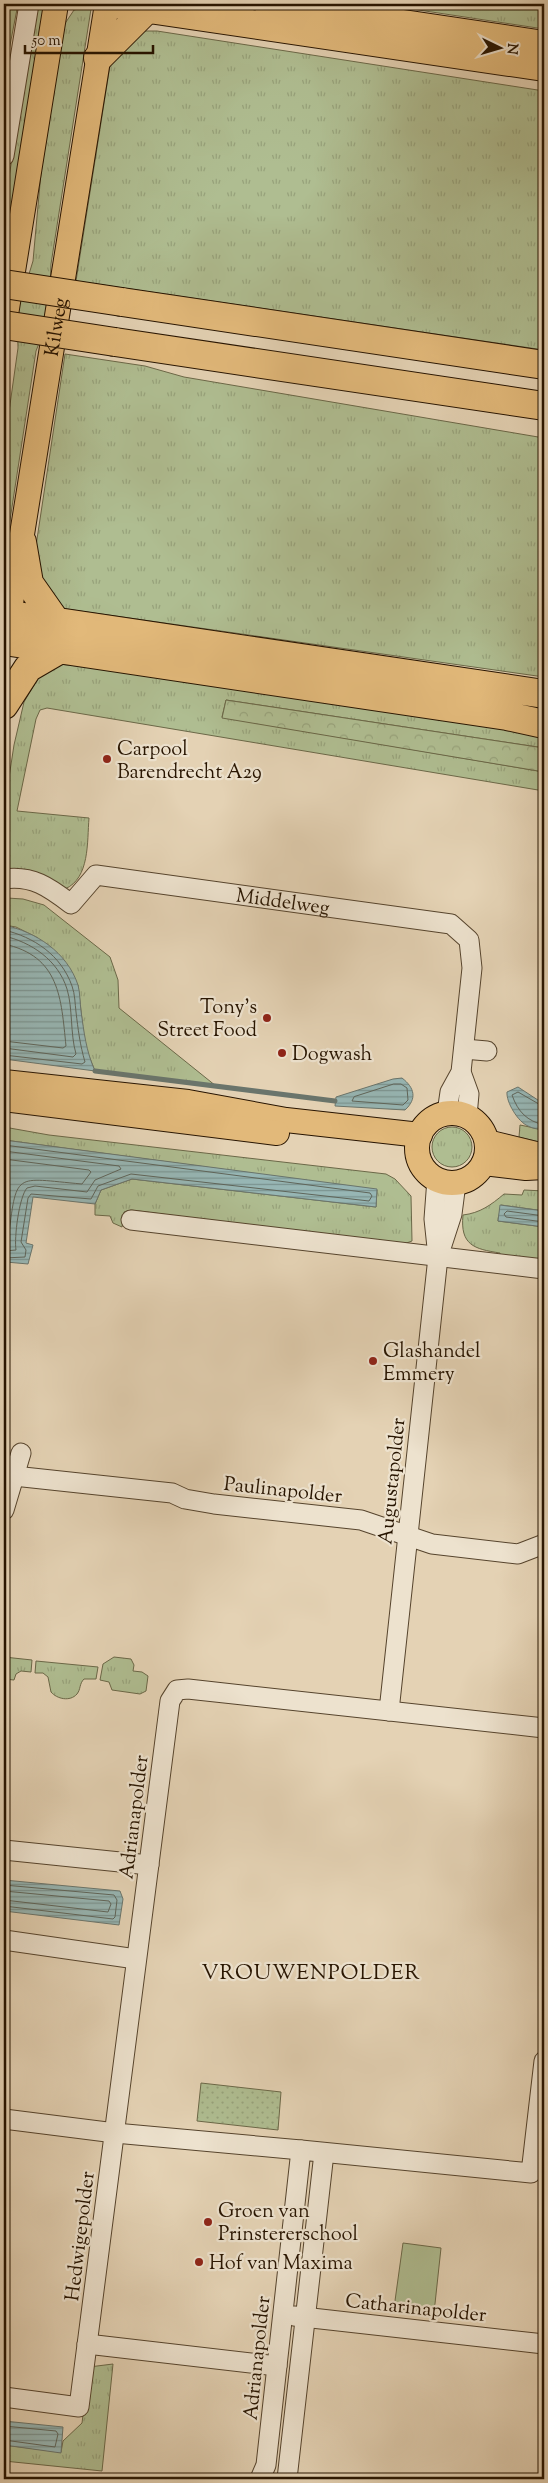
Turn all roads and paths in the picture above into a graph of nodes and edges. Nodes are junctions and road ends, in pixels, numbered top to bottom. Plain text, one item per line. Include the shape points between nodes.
1 (29, 4) edge
2 (56, 4) edge
3 (107, 4) edge
4 (115, 4) edge
5 (268, 4) edge
6 (148, 8) junction
7 (544, 45) edge
8 (98, 58) junction
9 (544, 67) edge
10 (4, 156) edge
11 (4, 284) edge
12 (4, 326) edge
13 (544, 364) edge
14 (544, 406) edge
15 (22, 542) junction
16 (57, 622) junction
17 (5, 632) edge
18 (59, 650) junction
19 (544, 694) edge
20 (4, 705) edge
21 (544, 724) edge
22 (4, 879) edge
23 (464, 1049) junction
24 (486, 1051) dead end
25 (4, 1082) edge
26 (4, 1099) edge
27 (457, 1115) junction
28 (419, 1143) junction
29 (485, 1153) junction
30 (544, 1156) edge
31 (544, 1167) edge
32 (446, 1181) junction
33 (131, 1220) dead end
34 (438, 1257) junction
35 (544, 1269) edge
36 (21, 1453) dead end
37 (14, 1476) junction
38 (4, 1510) edge
39 (408, 1536) junction
40 (544, 1544) edge
41 (389, 1711) junction
42 (544, 1728) edge
43 (4, 1850) edge
44 (150, 1865) junction
45 (4, 1940) edge
46 (136, 1959) junction
47 (544, 2061) edge
48 (4, 2120) edge
49 (115, 2133) junction
50 (301, 2150) junction
51 (324, 2153) junction
52 (538, 2174) edge
53 (283, 2315) junction
54 (307, 2318) junction
55 (87, 2344) junction
56 (544, 2344) edge
57 (277, 2366) junction
58 (4, 2397) edge
59 (264, 2478) edge
60 (287, 2479) edge

1 - 10 street
2 - 12 main road
3 - 8 main road, Kilweg
4 - 6 highway
5 - 7 highway
6 - 8 highway
6 - 9 highway
8 - 15 main road, Kilweg
11 - 13 highway, bridge
12 - 14 highway, bridge
15 - 16 highway via 29,583
15 - 17 main road, Kilweg
16 - 17 highway
16 - 19 highway
17 - 18 highway
18 - 20 highway via 28,668
18 - 21 highway
22 - 23 street, Middelweg via 30,878 71,904 96,875 451,924 469,940 472,968
23 - 24 street
23 - 27 street, Middelweg via 461,1072 469,1094
25 - 28 main road via 188,1102
26 - 28 main road
27 - 28 main road via 436,1117 426,1125
27 - 29 main road via 476,1122 483,1132
28 - 32 main road via 424,1167
29 - 30 main road
29 - 31 main road via 526,1168
29 - 32 main road via 472,1176
32 - 34 street, Augustapolder via 434,1219
33 - 34 street
34 - 35 street
34 - 39 street, Augustapolder
36 - 37 street
37 - 38 street
37 - 39 street, Paulinapolder via 172,1494 214,1504 361,1520
39 - 40 street, Paulinapolder via 432,1544 518,1554
39 - 41 street, Augustapolder
41 - 42 street, Adrianapolder
41 - 44 street, Adrianapolder via 177,1690 170,1701
43 - 44 street
44 - 46 street, Adrianapolder
45 - 46 street
46 - 49 street, Adrianapolder
47 - 52 street
48 - 49 street
49 - 50 street
49 - 55 street, Hedwigepolder
50 - 51 street
50 - 53 street, Adrianapolder
51 - 52 street
51 - 54 street
53 - 54 street, Catharinapolder
53 - 57 street, Adrianapolder
54 - 56 street, Catharinapolder
54 - 60 street
55 - 57 street
55 - 58 street, Hedwigepolder via 79,2407
57 - 59 street, Adrianapolder

